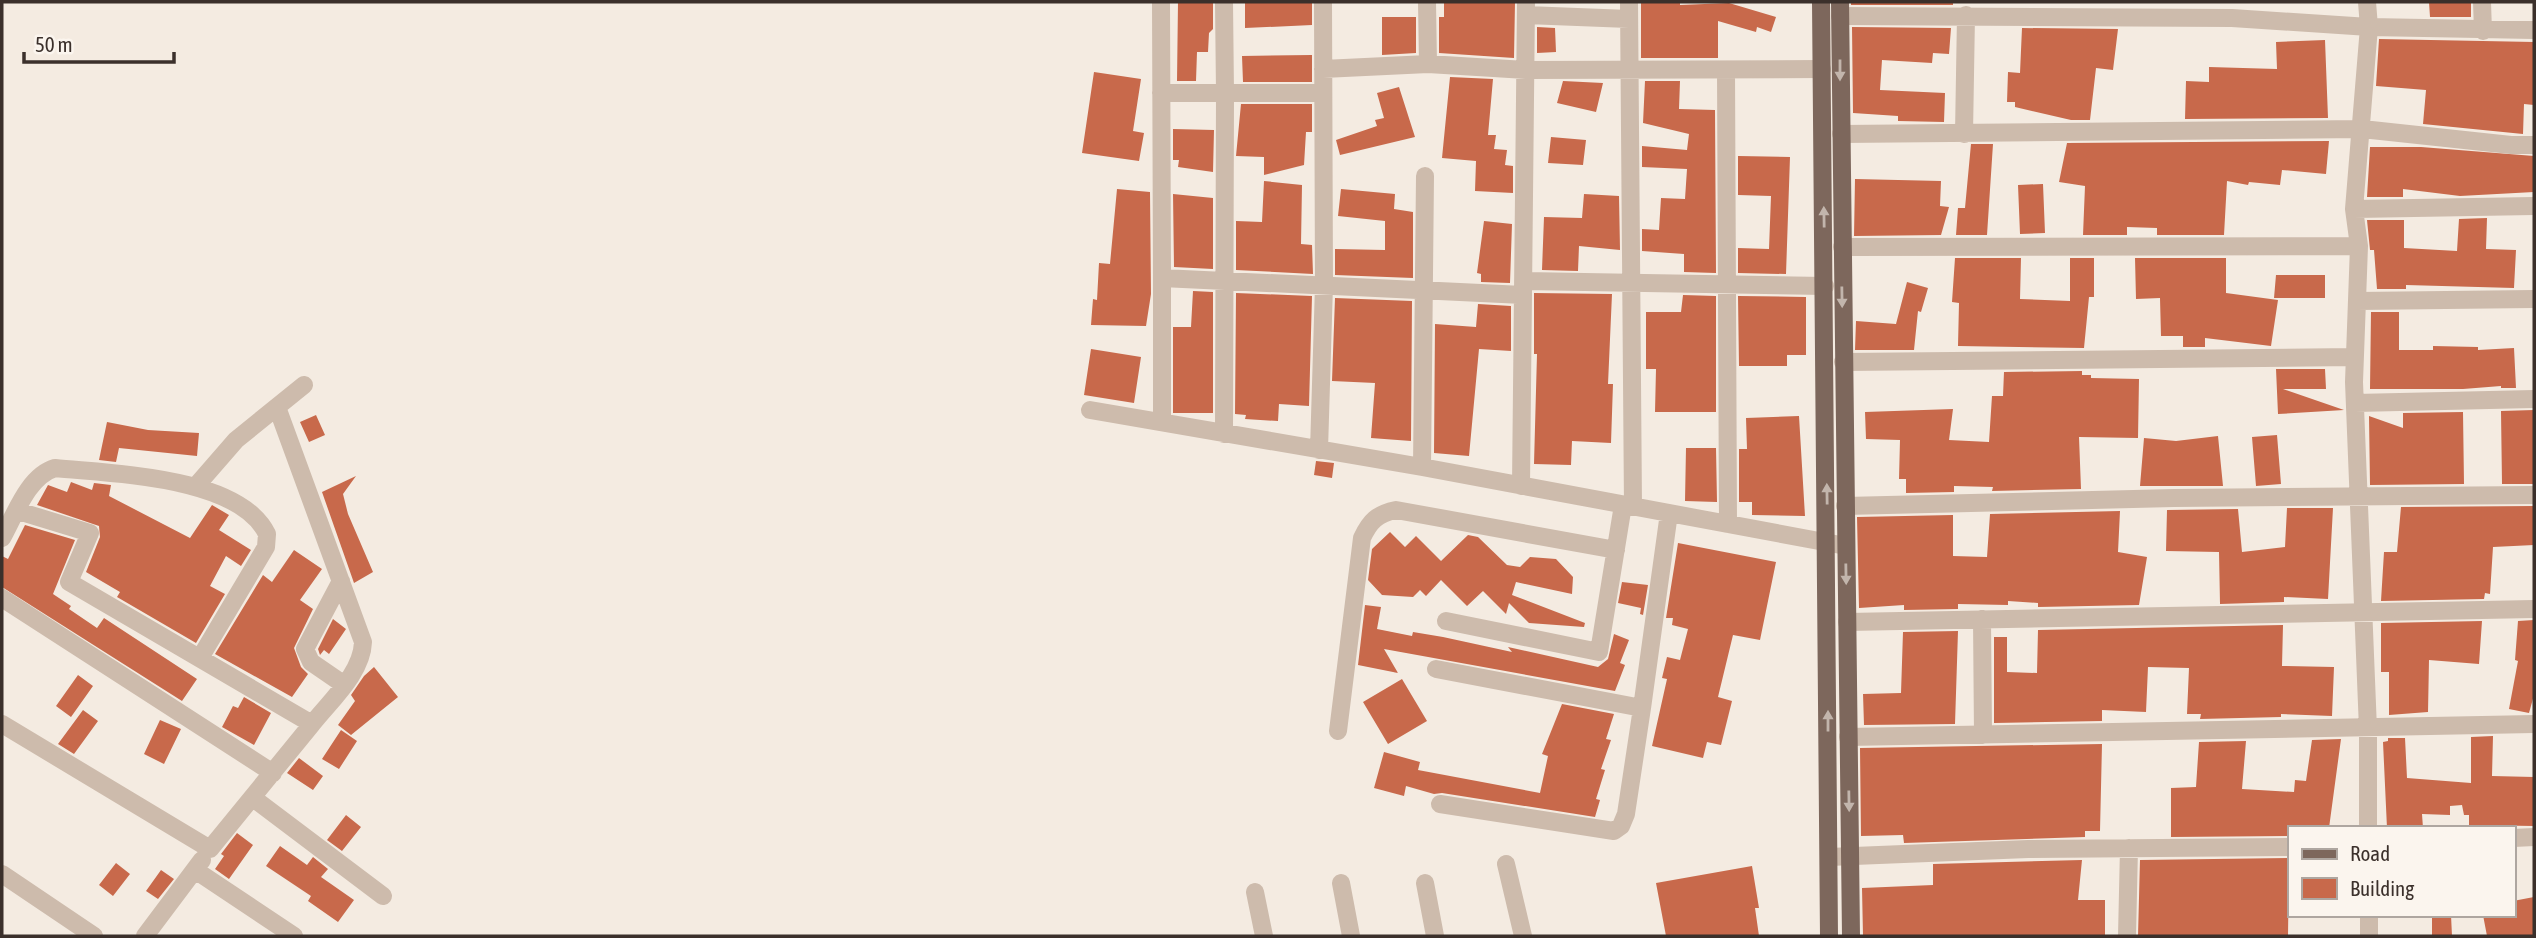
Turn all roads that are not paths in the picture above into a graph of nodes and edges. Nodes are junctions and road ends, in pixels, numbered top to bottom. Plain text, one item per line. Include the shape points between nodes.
1 (1161, 2) edge
2 (1224, 2) edge
3 (1323, 2) edge
4 (1427, 2) edge
5 (1821, 2) edge
6 (2367, 2) edge
7 (2483, 2) edge
8 (1526, 8) edge
9 (1840, 9) edge
10 (1629, 10) edge
11 (1966, 15) junction
12 (2369, 27) junction
13 (2534, 30) edge
14 (2483, 31) junction
15 (1427, 64) junction
16 (1323, 69) junction
17 (1822, 69) junction
18 (1525, 70) junction
19 (1630, 70) junction
20 (1726, 70) junction
21 (1161, 93) junction
22 (1225, 93) junction
23 (1323, 93) junction
24 (2362, 129) junction
25 (1841, 134) junction
26 (1964, 134) junction
27 (2534, 145) edge
28 (1425, 176) dead end
29 (2534, 206) edge
30 (2354, 209) junction
31 (2359, 246) junction
32 (1842, 247) junction
33 (1162, 278) junction
34 (1226, 281) junction
35 (1632, 284) junction
36 (1324, 285) junction
37 (1728, 285) junction
38 (1825, 286) junction
39 (1523, 288) junction
40 (1426, 290) junction
41 (2534, 299) edge
42 (2357, 301) junction
43 (2355, 357) junction
44 (1843, 362) junction
45 (304, 385) dead end
46 (2534, 399) edge
47 (2355, 403) junction
48 (277, 407) junction
49 (1090, 410) dead end
50 (1161, 422) junction
51 (1224, 433) junction
52 (1318, 450) junction
53 (1422, 467) junction
54 (195, 486) junction
55 (1521, 486) junction
56 (2534, 495) edge
57 (2358, 497) junction
58 (1628, 506) junction
59 (1845, 506) junction
60 (18, 511) junction
61 (1670, 513) junction
62 (1728, 524) junction
63 (2, 538) edge
64 (1827, 541) junction
65 (1846, 546) junction
66 (1616, 550) junction
67 (341, 580) junction
68 (2, 598) edge
69 (2534, 609) edge
70 (2363, 612) junction
71 (1982, 619) junction
72 (1447, 621) dead end
73 (1847, 622) junction
74 (200, 658) junction
75 (1436, 669) dead end
76 (343, 684) junction
77 (1642, 708) junction
78 (2, 724) edge
79 (312, 724) junction
80 (2534, 724) edge
81 (2368, 729) junction
82 (1338, 731) dead end
83 (1983, 735) junction
84 (1848, 737) junction
85 (273, 773) junction
86 (253, 798) junction
87 (1440, 804) dead end
88 (2368, 826) edge
89 (2534, 837) edge
90 (2515, 838) edge
91 (2288, 847) edge
92 (2129, 848) junction
93 (210, 849) junction
94 (1829, 857) junction
95 (1850, 858) junction
96 (1506, 864) dead end
97 (195, 870) junction
98 (2, 874) edge
99 (1341, 883) dead end
100 (1425, 883) dead end
101 (1255, 892) dead end
102 (383, 895) dead end
103 (2369, 917) edge
104 (94, 936) edge
105 (145, 936) edge
106 (294, 936) edge
107 (1264, 936) edge
108 (1351, 936) edge
109 (1435, 936) edge
110 (1523, 936) edge
111 (1829, 936) edge
112 (1852, 936) edge
113 (2127, 936) edge
114 (2369, 936) edge

1 - 21 street
2 - 22 street
3 - 16 street
4 - 15 street
5 - 17 main road
6 - 12 street
7 - 14 street
8 - 10 street
8 - 18 street
9 - 11 street
9 -> 25 main road
10 - 19 street
11 - 12 street via 2232,18
11 - 26 street
12 - 14 street
12 - 24 street
13 - 14 street
15 - 16 street
15 - 18 street
16 - 23 street
17 - 20 street
38 -> 17 main road
18 - 19 street
18 - 39 street
19 - 20 street
19 - 35 street
20 - 37 street
21 - 22 street
21 - 33 street
22 - 23 street
22 - 34 street
23 - 36 street
24 - 26 street
24 - 27 street
24 - 30 street
25 - 26 street
25 - 32 main road
28 - 40 street
29 - 30 street
30 - 31 street
31 - 32 street
31 - 42 street
32 -> 44 main road
33 - 34 street
33 - 50 street
34 - 36 street
34 - 51 street
35 - 37 street
35 - 39 street
35 - 58 street
36 - 40 street
36 - 52 street
37 - 38 street
37 - 62 street
64 -> 38 main road
39 - 40 street
39 - 55 street
40 - 53 street
41 - 42 street
42 - 43 street
43 - 44 street
43 - 47 street
44 - 59 main road
45 - 48 street
46 - 47 street
47 - 57 street
48 - 54 street via 236,440
48 - 67 street
49 - 50 street
50 - 51 street
51 - 52 street
52 - 53 street
53 - 55 street
54 - 60 street via 55,468 44,471 34,482
54 - 74 street via 250,514 267,534 266,547
55 - 58 street
56 - 57 street
57 - 59 street
57 - 70 street
58 - 61 street
58 - 66 street
59 - 65 main road
60 - 63 street
60 - 74 street via 90,533 69,582
61 - 62 street
61 - 77 street
62 - 64 street
64 - 65 street
94 -> 64 main road
65 -> 73 main road
66 - 72 street via 1599,652
66 - 82 street via 1396,510 1380,513 1362,538
67 - 76 street via 363,642 363,655
67 - 76 street via 305,649 312,662
68 - 85 street
69 - 70 street
70 - 71 street
70 - 81 street
71 - 73 street
71 - 83 street
73 - 84 main road
74 - 79 street
75 - 77 street
76 - 79 street
77 - 87 street via 1626,814 1614,831
78 - 93 street
79 - 85 street
80 - 81 street
81 - 83 street
81 - 88 street
83 - 84 street
84 -> 95 main road
85 - 86 street
86 - 93 street
86 - 102 street
89 - 90 street
91 - 92 street
92 - 95 street
92 - 113 street
93 - 97 street
94 - 95 street
94 - 111 main road
95 - 112 main road
96 - 110 street
97 - 105 street
97 - 106 street
98 - 104 street
99 - 108 street
100 - 109 street
101 - 107 street
103 - 114 street

